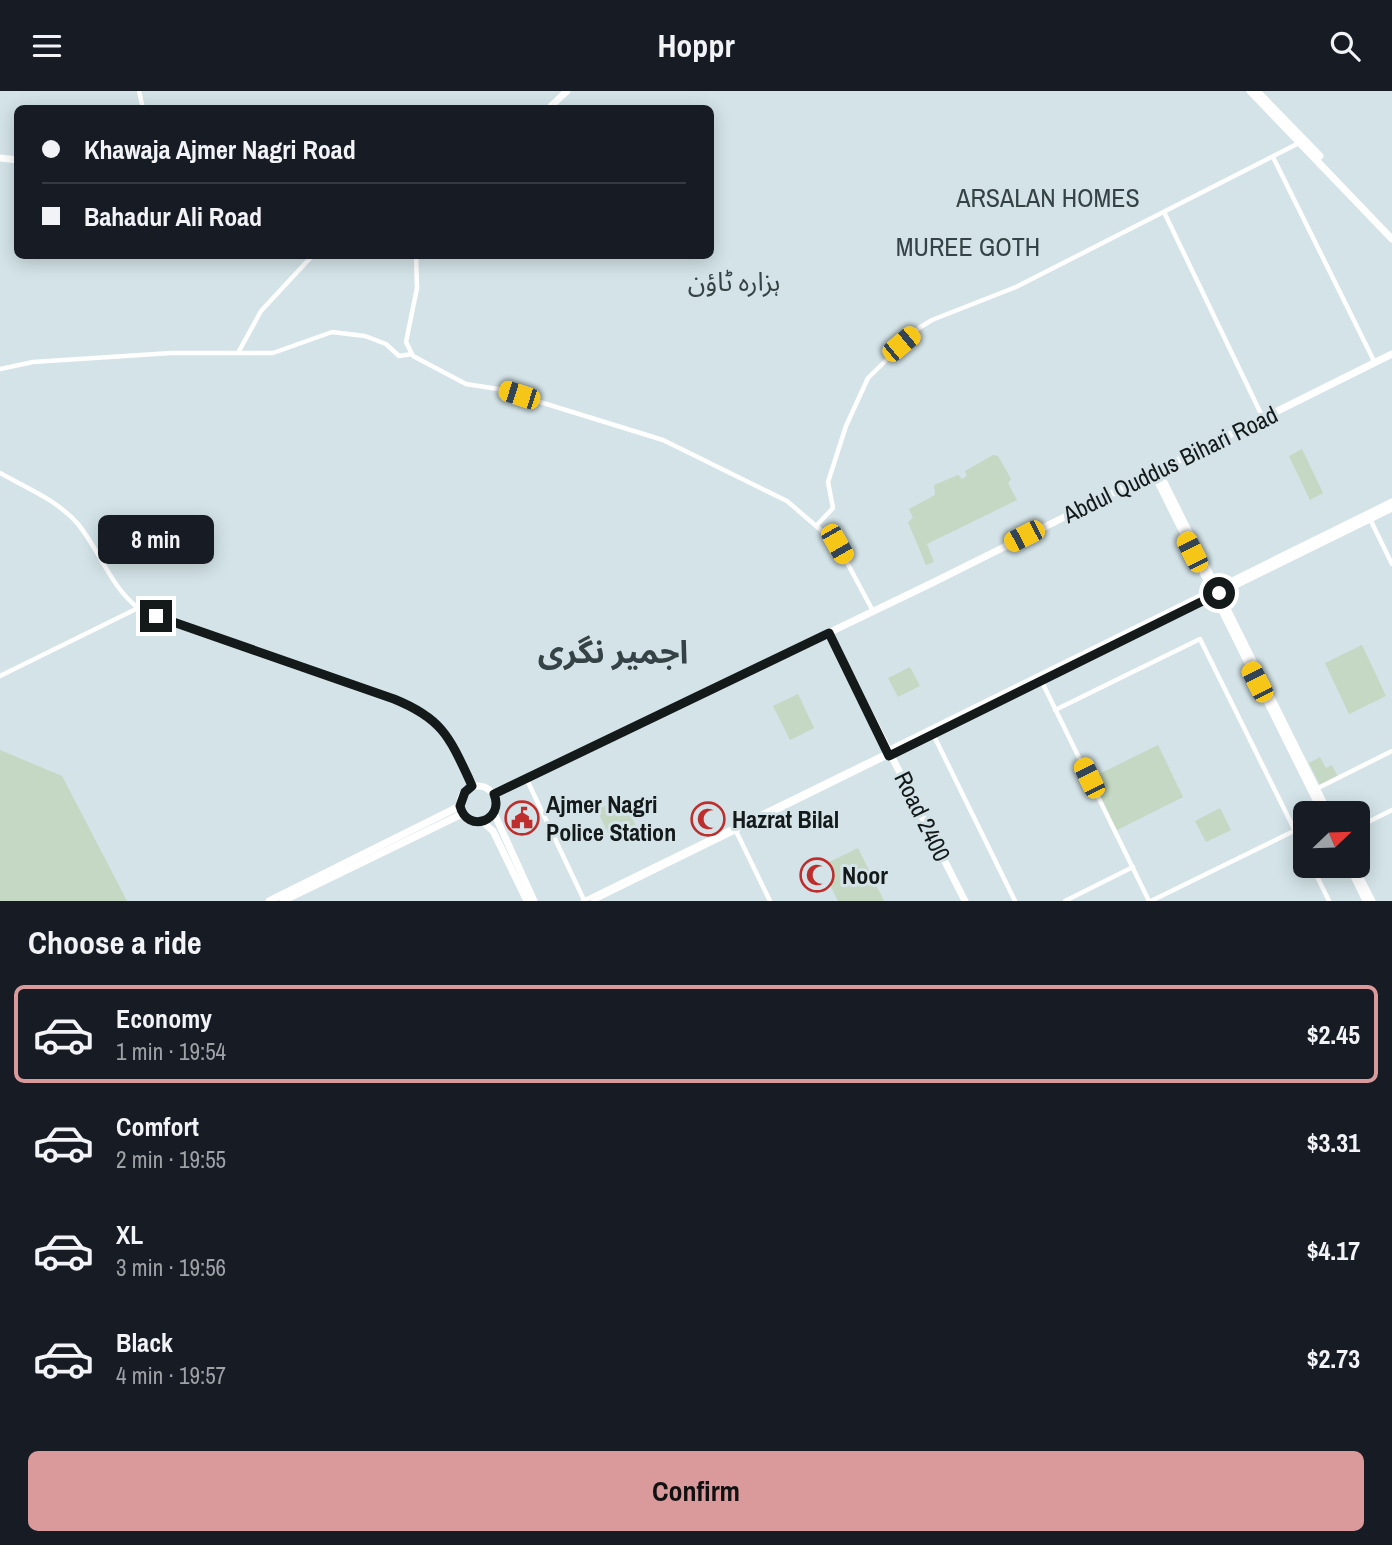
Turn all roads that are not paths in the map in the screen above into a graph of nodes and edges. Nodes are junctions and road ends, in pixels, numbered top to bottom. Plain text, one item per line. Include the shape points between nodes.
1 (567, 91) edge
2 (1250, 91) edge
3 (1257, 91) edge
4 (552, 105) edge
5 (1303, 141) junction
6 (1273, 157) junction
7 (1164, 212) junction
8 (1392, 232) edge
9 (1392, 239) edge
10 (309, 259) edge
11 (416, 259) edge
12 (238, 353) junction
13 (412, 354) junction
14 (1392, 354) edge
15 (1375, 363) junction
16 (0, 369) edge
17 (1263, 418) junction
18 (1156, 471) junction
19 (0, 473) edge
20 (1392, 502) edge
21 (1392, 508) edge
22 (1370, 519) junction
23 (817, 525) junction
24 (1338, 531) junction
25 (1392, 564) edge
26 (1215, 592) junction
27 (138, 608) junction
28 (873, 611) junction
29 (829, 633) junction
30 (1067, 666) junction
31 (0, 676) edge
32 (1041, 680) junction
33 (1018, 689) junction
34 (1055, 711) junction
35 (933, 734) junction
36 (1392, 751) edge
37 (890, 753) junction
38 (527, 780) junction
39 (472, 786) junction
40 (1316, 789) junction
41 (494, 794) junction
42 (1320, 801) edge
43 (1321, 801) edge
44 (461, 810) junction
45 (1392, 810) edge
46 (494, 813) junction
47 (1370, 821) edge
48 (482, 822) junction
49 (745, 824) junction
50 (1293, 828) edge
51 (1293, 830) edge
52 (736, 831) junction
53 (714, 839) junction
54 (1133, 867) junction
55 (1318, 879) edge
56 (1355, 879) edge
57 (1361, 879) edge
58 (269, 901) edge
59 (283, 901) edge
60 (527, 901) edge
61 (534, 901) edge
62 (583, 901) edge
63 (593, 901) edge
64 (770, 901) edge
65 (960, 901) edge
66 (965, 901) edge
67 (1015, 901) edge
68 (1065, 901) edge
69 (1150, 901) edge
70 (1329, 901) edge
71 (1366, 901) edge
72 (1372, 901) edge

1 - 4 main road
2 - 5 main road
3 - 5 main road
5 - 6 street
5 - 8 main road
5 - 9 main road
6 - 7 street
6 - 15 street
7 - 17 street
7 - 23 street via 1016,288 928,322 883,360 868,378 846,426 827,486 833,508
10 - 12 street via 261,311
11 - 13 street via 417,288 406,342
12 - 13 street via 272,353 332,332 365,336 386,344 399,356
12 - 16 street via 171,353
13 - 23 street via 466,384 498,389 663,440 775,495
14 - 15 main road, Abdul Quddus Bihari Road
15 - 17 main road, Abdul Quddus Bihari Road
17 - 18 main road, Abdul Quddus Bihari Road
18 - 26 main road
18 - 28 main road, Abdul Quddus Bihari Road
19 - 27 street via 64,509 124,598
20 - 24 main road
21 - 22 main road
22 - 24 main road
22 - 25 street
23 - 28 street via 837,544
24 - 26 main road
26 - 30 main road
26 - 40 main road
26 - 42 main road
27 - 31 street
27 - 39 street via 416,707 446,733
28 - 29 main road, Abdul Quddus Bihari Road
29 - 37 main road, Road 2400
29 - 38 main road, Abdul Quddus Bihari Road
30 - 32 main road
30 - 33 main road
32 - 33 main road
32 - 34 street
33 - 35 main road
33 - 37 main road
34 - 50 street via 1200,639
34 - 54 street
35 - 37 main road
35 - 67 street
36 - 40 street
37 - 49 street
37 - 65 main road, Road 2400
37 - 66 main road, Road 2400
38 - 41 main road, Abdul Quddus Bihari Road
38 - 62 street
39 - 41 main road via 483,786
39 - 44 main road via 465,792
40 - 43 main road
41 - 46 main road
44 - 48 main road via 474,823
44 - 58 main road
44 - 59 main road
45 - 47 street
46 - 48 main road
46 - 61 main road
48 - 60 main road via 493,831
49 - 52 street
49 - 53 street
51 - 69 street
52 - 53 street
52 - 64 street
53 - 62 street
53 - 63 street
54 - 68 street
54 - 69 street
55 - 70 street
56 - 71 main road
57 - 72 main road

